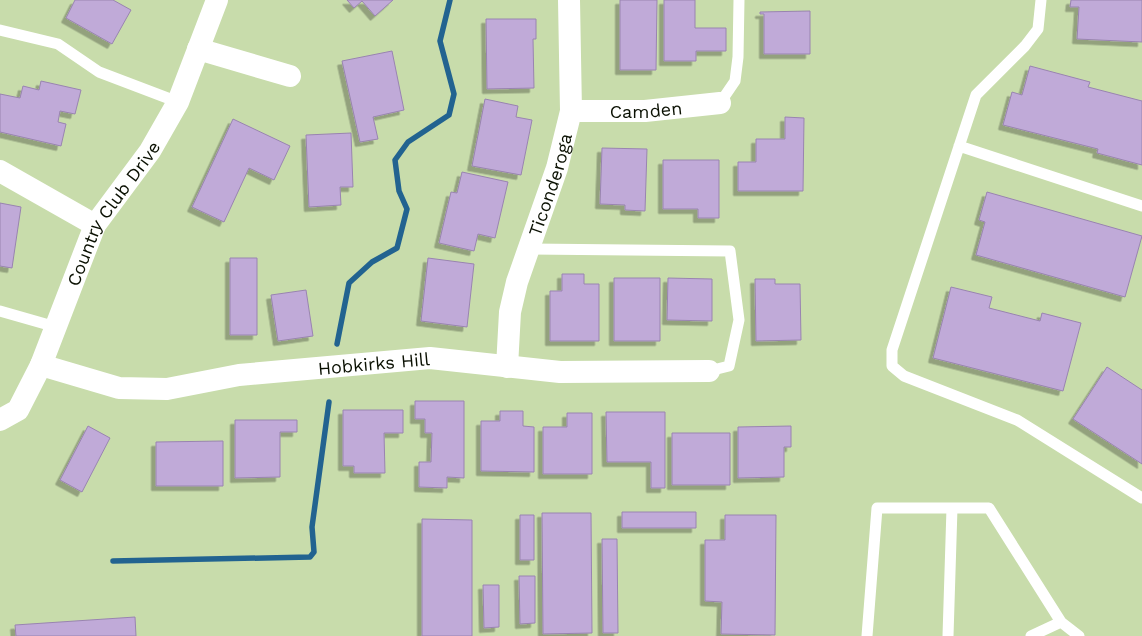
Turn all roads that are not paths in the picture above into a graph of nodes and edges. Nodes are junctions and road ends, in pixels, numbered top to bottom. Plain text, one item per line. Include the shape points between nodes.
1 (217, 0) edge
2 (569, 0) edge
3 (739, 0) edge
4 (1040, 0) edge
5 (0, 30) edge
6 (198, 48) junction
7 (290, 76) dead end
8 (178, 102) junction
9 (720, 103) joint
10 (571, 111) junction
11 (959, 146) junction
12 (0, 171) edge
13 (1142, 206) edge
14 (95, 225) junction
15 (530, 249) junction
16 (0, 311) edge
17 (56, 326) junction
18 (41, 365) junction
19 (507, 367) junction
20 (709, 372) joint
21 (0, 420) edge
22 (1142, 498) edge
23 (952, 508) junction
24 (1061, 622) junction
25 (867, 636) edge
26 (948, 636) edge
27 (1031, 636) edge
28 (1079, 636) edge

1 - 6 street, Country Club Drive
2 - 10 street, Ticonderoga
3 - 9 lane via 735,81
4 - 11 lane via 1038,29 976,95
5 - 8 lane via 58,44 98,72
6 - 7 street
6 - 8 street, Country Club Drive
8 - 14 street, Country Club Drive via 150,151
9 - 10 street, Camden via 645,111
10 - 15 street, Ticonderoga via 557,168
11 - 13 lane
11 - 22 lane via 892,350 892,366 904,376 1017,420
12 - 14 street
14 - 17 street, Country Club Drive
15 - 19 street, Ticonderoga via 510,312
15 - 20 lane via 730,250 739,320 729,366
16 - 17 lane
17 - 18 street, Country Club Drive
18 - 19 street, Hobkirks Hill via 119,388 168,389 239,375 430,358
18 - 21 street, Country Club Drive via 18,410
19 - 20 street, Hobkirks Hill via 560,372
23 - 24 lane via 989,508
23 - 25 lane via 877,508
23 - 26 lane
24 - 27 lane
24 - 28 lane

